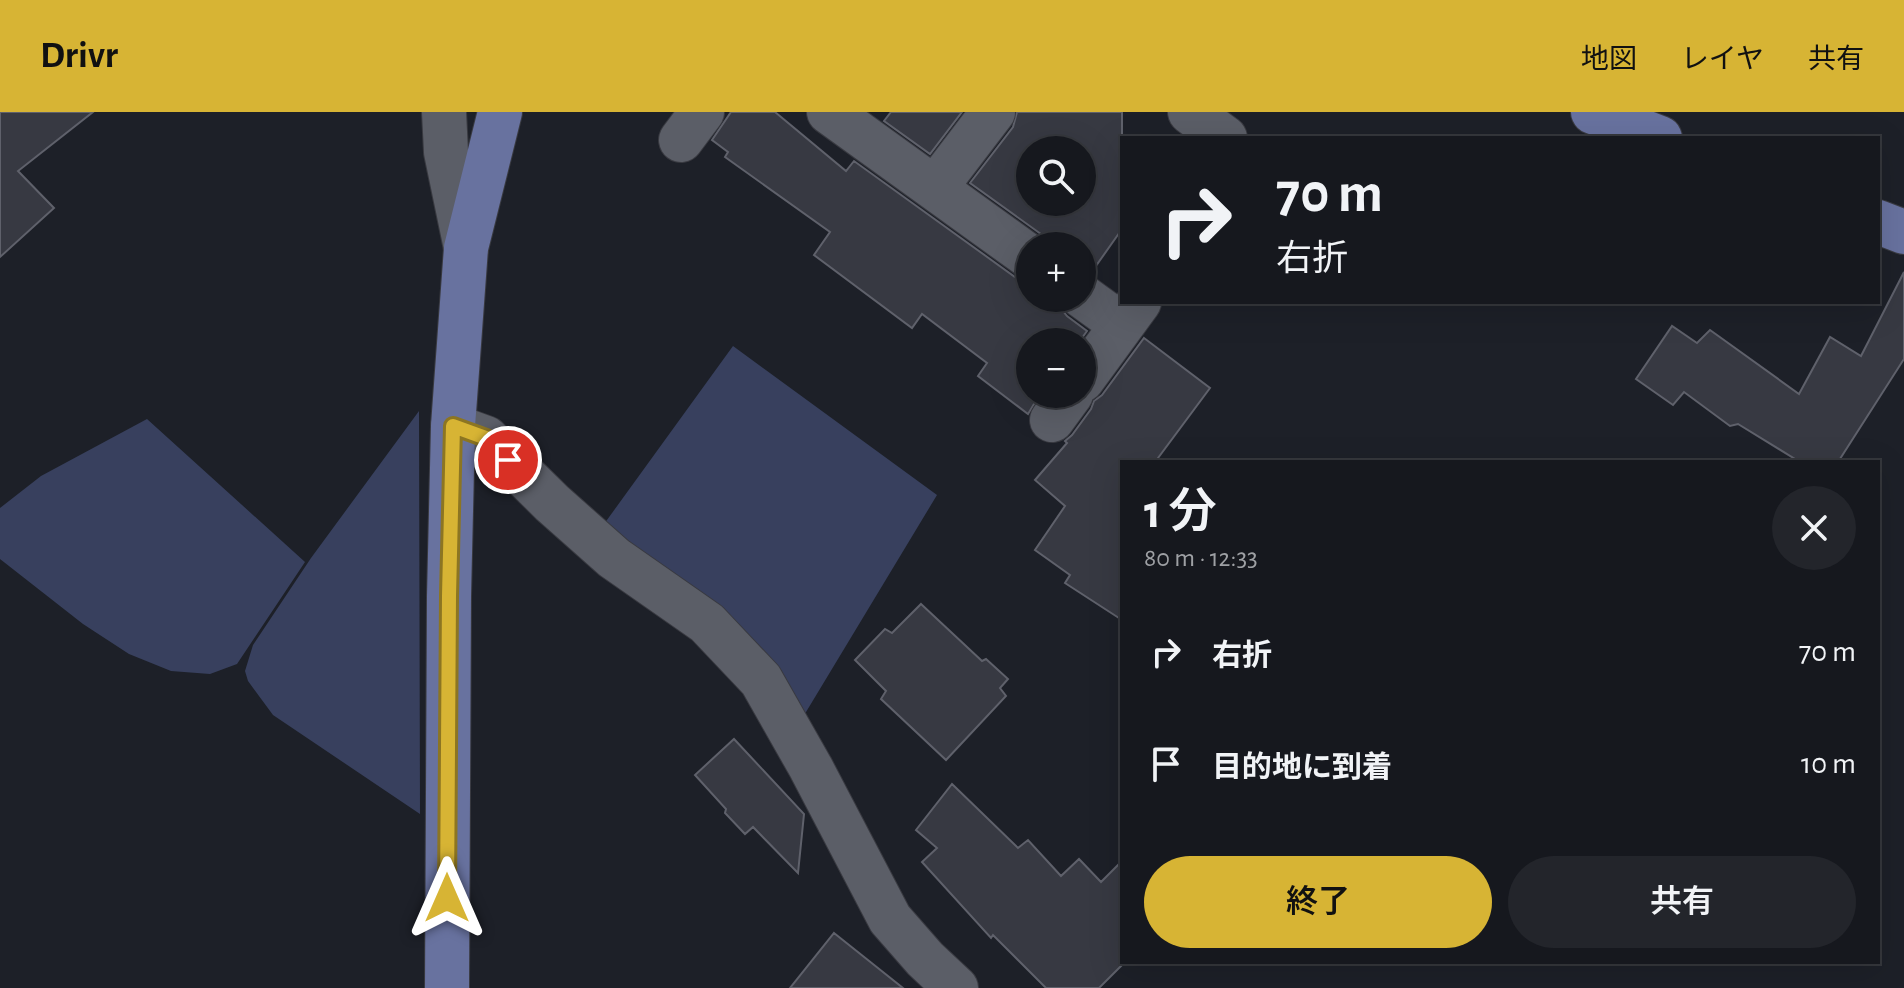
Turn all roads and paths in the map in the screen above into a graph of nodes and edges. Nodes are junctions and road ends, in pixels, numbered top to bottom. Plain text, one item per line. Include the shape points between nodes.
1 (444, 112) edge
2 (500, 112) edge
3 (829, 112) edge
4 (993, 112) edge
5 (1190, 112) edge
6 (1593, 112) edge
7 (1222, 136) edge
8 (1655, 136) edge
9 (935, 188) junction
10 (1880, 223) edge
11 (1904, 232) edge
12 (1016, 247) edge
13 (466, 248) junction
14 (1096, 301) edge
15 (1131, 314) edge
16 (1096, 361) edge
17 (453, 426) junction
18 (447, 988) edge
19 (956, 988) edge

1 - 13 street via 446,152
2 - 13 main road
3 - 9 street
4 - 9 street
5 - 7 street
6 - 8 main road
9 - 12 street
10 - 11 main road
13 - 17 main road
14 - 15 street
15 - 16 street
17 - 18 main road
17 - 19 street via 486,438 614,558 707,623 761,680 890,919

